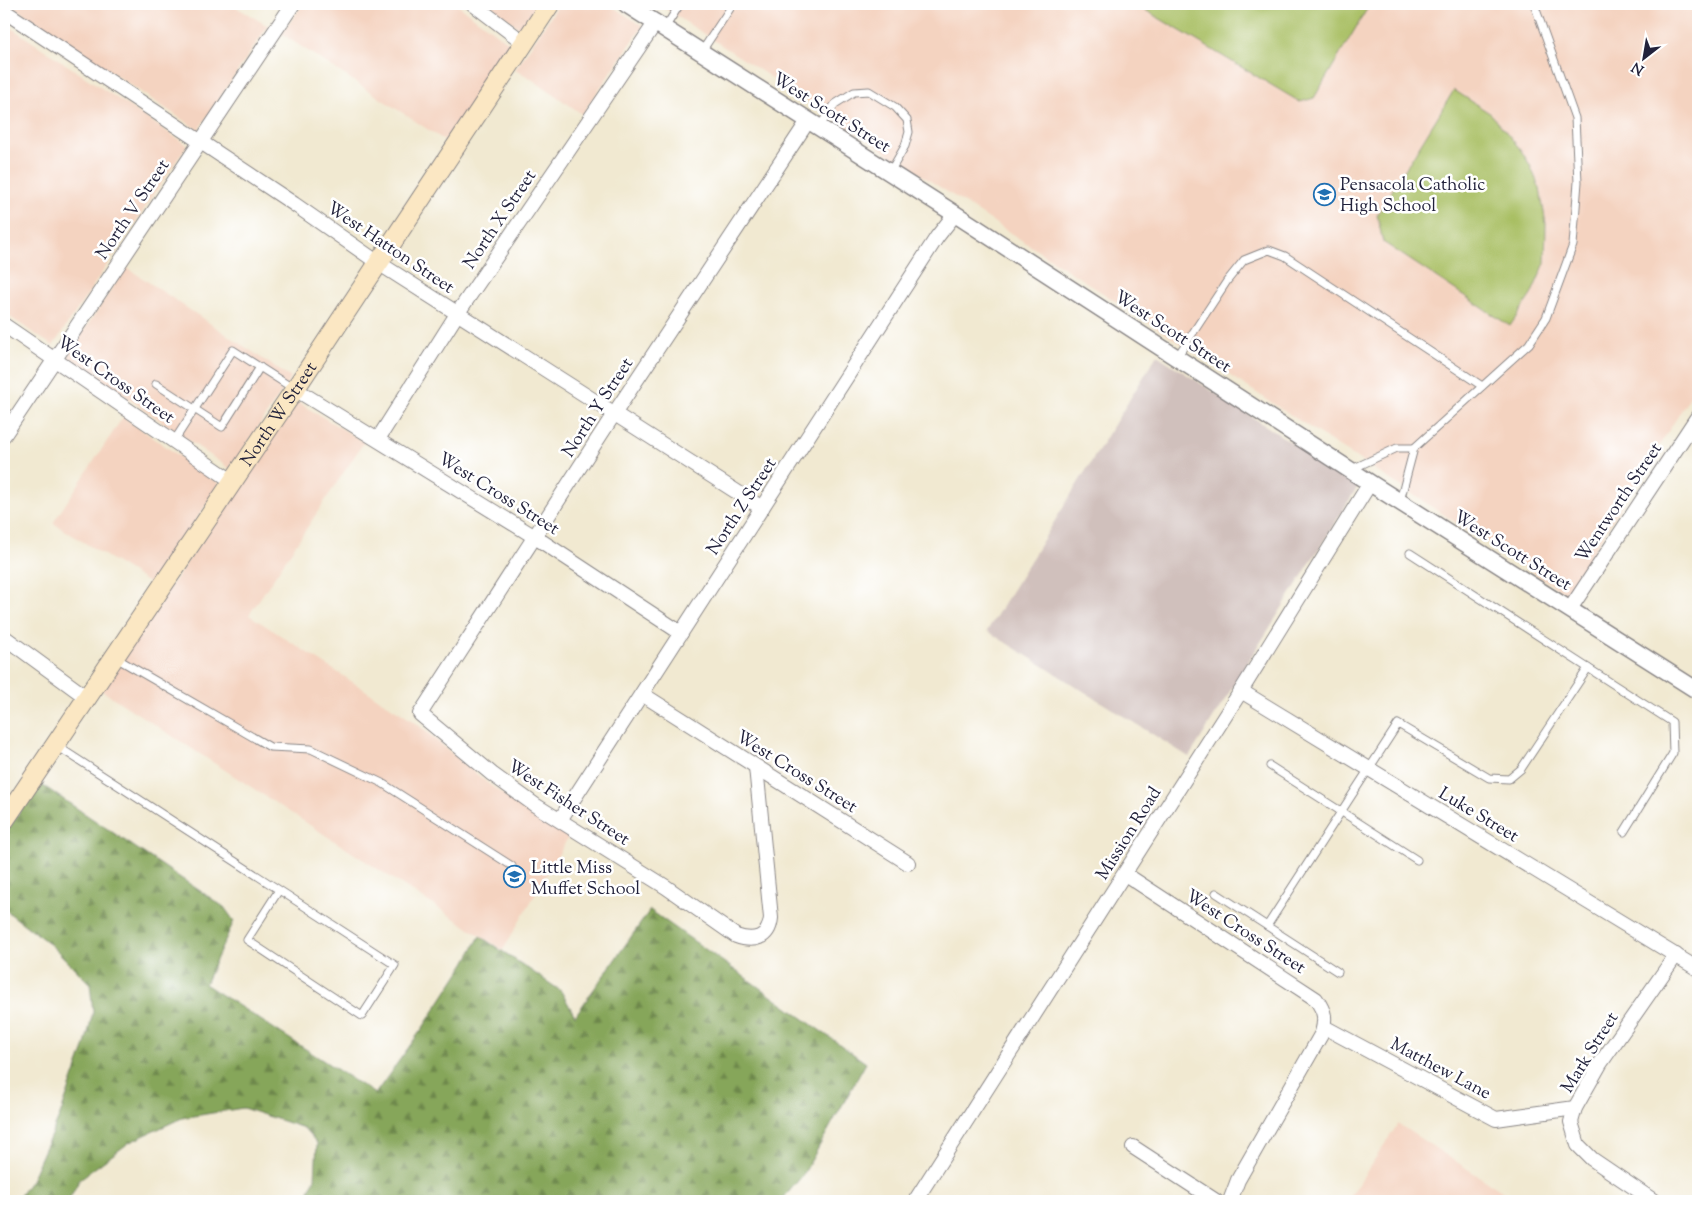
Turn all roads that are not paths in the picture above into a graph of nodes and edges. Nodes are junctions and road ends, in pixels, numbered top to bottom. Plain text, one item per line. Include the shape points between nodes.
1 (293, 4) edge
2 (473, 4) edge
3 (550, 4) edge
4 (626, 4) edge
5 (680, 4) edge
6 (733, 4) edge
7 (1534, 4) edge
8 (4, 11) edge
9 (661, 25) junction
10 (524, 42) junction
11 (701, 52) junction
12 (814, 124) junction
13 (199, 142) junction
14 (890, 172) junction
15 (955, 214) junction
16 (377, 262) junction
17 (457, 314) junction
18 (4, 325) edge
19 (1177, 357) junction
20 (55, 359) junction
21 (260, 367) junction
22 (214, 380) junction
23 (223, 381) dead end
24 (241, 382) dead end
25 (250, 383) junction
26 (156, 384) dead end
27 (1482, 386) junction
28 (294, 389) junction
29 (202, 398) junction
30 (211, 399) dead end
31 (228, 401) dead end
32 (238, 401) junction
33 (195, 409) junction
34 (614, 414) junction
35 (1696, 423) edge
36 (4, 435) edge
37 (378, 440) junction
38 (174, 441) junction
39 (1414, 448) junction
40 (1350, 470) junction
41 (232, 481) junction
42 (1370, 483) junction
43 (1399, 501) junction
44 (762, 508) junction
45 (535, 537) junction
46 (1410, 554) dead end
47 (1570, 609) junction
48 (680, 633) junction
49 (4, 637) edge
50 (113, 657) junction
51 (1588, 668) junction
52 (1241, 691) junction
53 (1698, 691) edge
54 (642, 694) junction
55 (86, 697) junction
56 (420, 714) joint
57 (55, 744) junction
58 (1270, 766) dead end
59 (756, 767) junction
60 (1370, 770) junction
61 (1342, 812) junction
62 (560, 820) junction
63 (4, 821) edge
64 (1624, 832) dead end
65 (1417, 860) dead end
66 (908, 863) dead end
67 (512, 866) dead end
68 (1125, 874) junction
69 (279, 890) junction
70 (1216, 893) dead end
71 (1268, 926) junction
72 (1676, 955) junction
73 (1698, 969) edge
74 (1338, 972) dead end
75 (1323, 1030) junction
76 (1575, 1108) junction
77 (1133, 1147) dead end
78 (915, 1201) edge
79 (1216, 1201) edge
80 (1230, 1201) edge
81 (1654, 1201) edge

1 - 13 street, North V Street
2 - 10 street
3 - 10 main road, North W Street
4 - 9 street, West Scott Street
5 - 9 lane
6 - 11 lane
7 - 27 lane via 1575,118 1578,182 1573,245 1546,318 1529,344
8 - 13 street, West Hatton Street
9 - 11 street, West Scott Street
9 - 17 street, North X Street
10 - 16 main road, North W Street
11 - 12 street, West Scott Street
12 - 14 street, West Scott Street
12 - 14 lane via 854,92 869,91 895,106 907,120 909,132
12 - 34 street, North Y Street
13 - 16 street, West Hatton Street
13 - 20 street, North V Street
14 - 15 street, West Scott Street
15 - 19 street, West Scott Street
15 - 44 street, North Z Street
16 - 17 street, West Hatton Street
16 - 28 main road, North W Street
17 - 34 street, West Hatton Street
17 - 37 street, North X Street
18 - 20 street, West Cross Street
19 - 27 lane via 1244,260 1269,250 1285,256
19 - 40 street, West Scott Street
20 - 36 street, North V Street
20 - 38 street, West Cross Street
21 - 22 lane via 233,350
21 - 25 lane
21 - 28 lane
22 - 23 lane
22 - 29 lane
24 - 25 lane
25 - 32 lane
26 - 33 lane
27 - 39 lane
28 - 37 street, West Cross Street
28 - 41 main road, North W Street
29 - 30 lane
29 - 33 lane
31 - 32 lane
32 - 33 lane via 222,426
33 - 38 lane
34 - 44 street, West Hatton Street
34 - 45 street, North Y Street
35 - 47 street, Wentworth Street
37 - 45 street, West Cross Street
38 - 41 street, West Cross Street
39 - 40 lane via 1398,448
39 - 43 lane
40 - 42 street, West Scott Street
41 - 50 main road, North W Street
42 - 43 street, West Scott Street
42 - 52 street, Mission Road
43 - 47 street, West Scott Street
44 - 48 street, North Z Street
45 - 48 street, West Cross Street
45 - 56 street, North Y Street
46 - 51 lane
47 - 53 street, West Scott Street
48 - 54 street, North Z Street
49 - 55 street
50 - 55 main road, North W Street
50 - 67 lane via 270,746 311,749 382,783
51 - 60 lane via 1521,769 1509,780 1490,778 1398,724
51 - 64 lane via 1672,722 1673,753
52 - 60 street, Luke Street
52 - 68 street, Mission Road
54 - 59 street, West Cross Street
54 - 62 street, North Z Street
55 - 57 main road, North W Street
56 - 62 street, West Fisher Street via 492,774
57 - 63 main road, North W Street
57 - 69 lane
58 - 61 lane
59 - 62 street, West Fisher Street via 771,918 766,932 754,939 736,936
59 - 66 street, West Cross Street
60 - 61 lane
60 - 72 street, Luke Street
61 - 65 lane
61 - 71 lane
68 - 75 street, West Cross Street via 1316,999 1325,1020
68 - 78 street, Mission Road
69 - 69 lane via 395,965 362,1016 247,940
70 - 71 lane
71 - 74 lane
72 - 73 street, Luke Street
72 - 76 street, Mark Street via 1600,1064
75 - 76 street, Matthew Lane via 1496,1119
75 - 80 street via 1238,1180
76 - 81 street, Mark Street via 1571,1122 1578,1145 1592,1159
77 - 79 street

